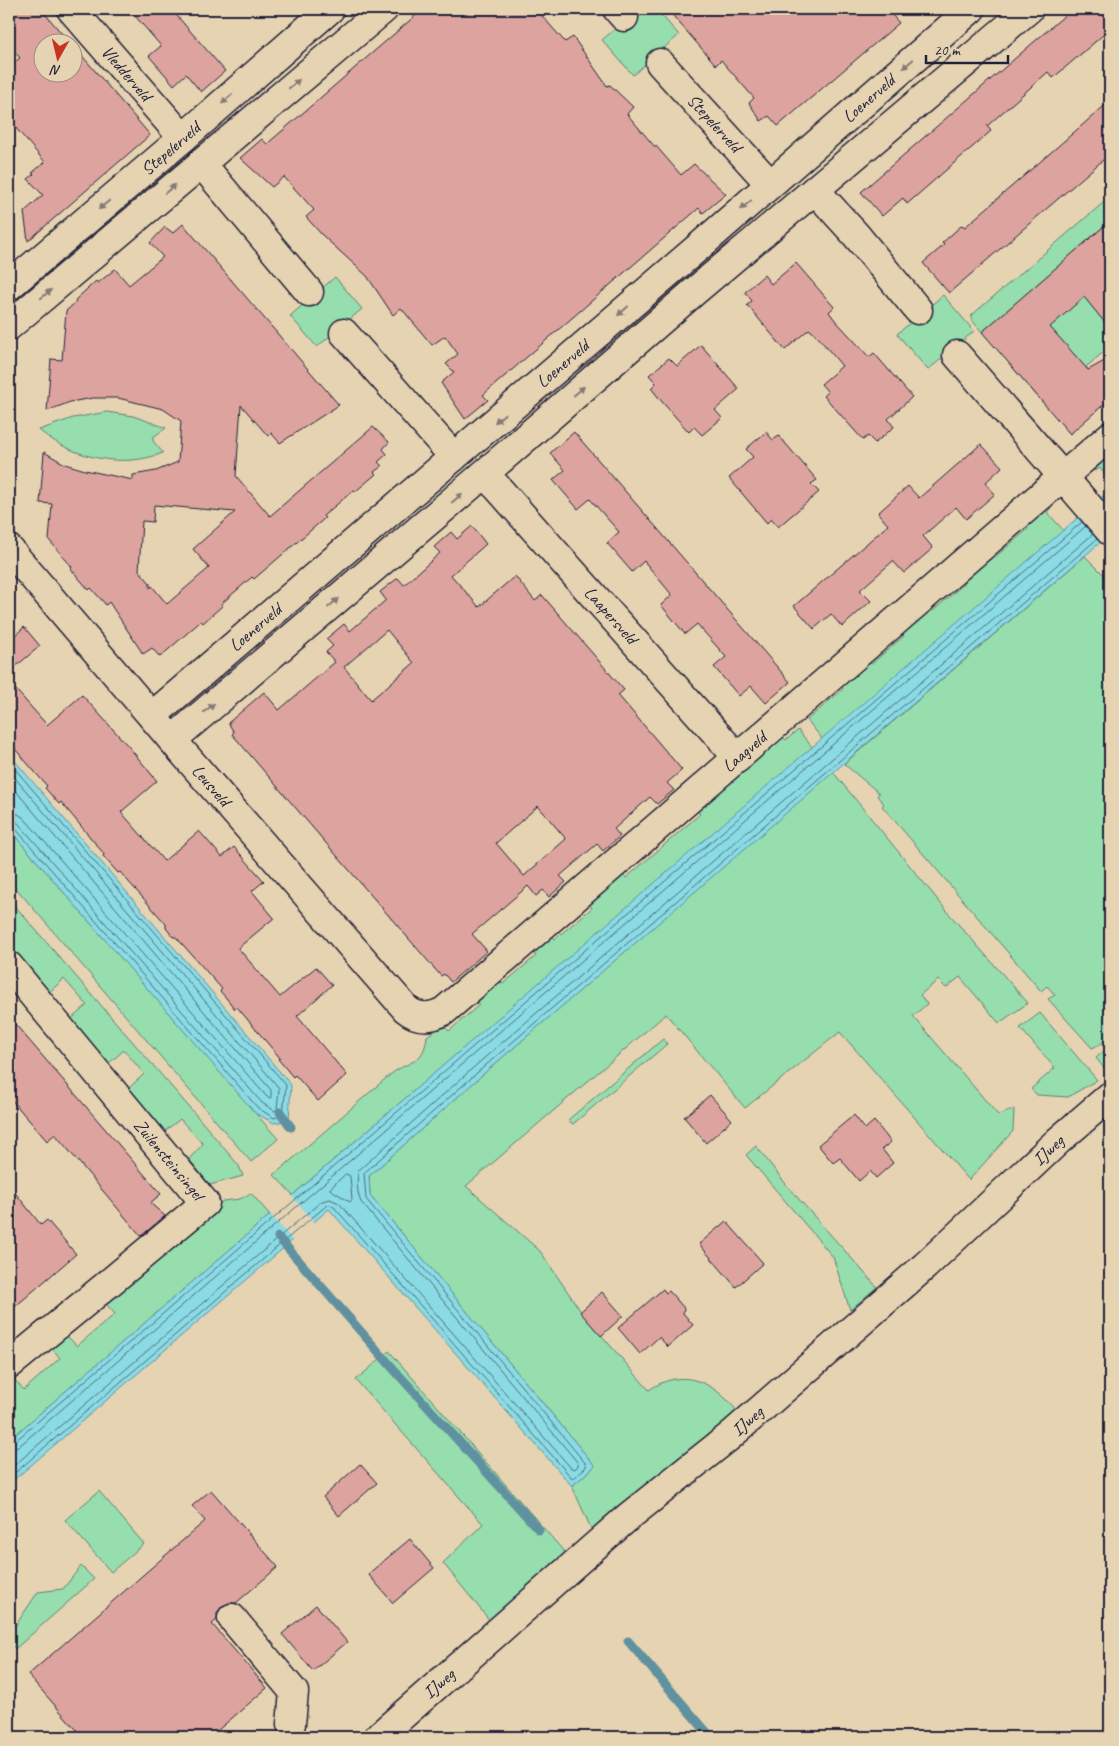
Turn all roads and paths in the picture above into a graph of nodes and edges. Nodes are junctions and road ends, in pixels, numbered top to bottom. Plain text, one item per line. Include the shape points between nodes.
1 (71, 9) edge
2 (330, 9) edge
3 (384, 9) edge
4 (971, 9) edge
5 (1029, 9) edge
6 (660, 63) dead end
7 (183, 138) junction
8 (201, 163) junction
9 (770, 184) junction
10 (815, 190) junction
11 (9, 286) edge
12 (309, 292) dead end
13 (918, 310) dead end
14 (9, 326) edge
15 (344, 334) dead end
16 (957, 355) dead end
17 (1110, 436) edge
18 (454, 457) junction
19 (484, 474) junction
20 (1070, 484) junction
21 (1110, 532) edge
22 (9, 549) edge
23 (152, 716) junction
24 (172, 740) junction
25 (738, 758) junction
26 (9, 969) edge
27 (420, 1016) joint
28 (1110, 1096) edge
29 (9, 1365) edge
30 (232, 1618) dead end
31 (290, 1733) edge
32 (378, 1737) edge

1 - 7 street, Vledderveld
2 -> 7 street, Stepelerveld
8 -> 3 street, Stepelerveld
4 -> 9 street, Loenerveld
5 - 10 street, Loenerveld
6 - 9 street, Stepelerveld
7 -> 11 street, Stepelerveld
8 - 12 street, Stepelerveld
14 -> 8 street, Stepelerveld
9 -> 18 street, Loenerveld
10 - 13 street
19 -> 10 street, Loenerveld
15 - 18 street
16 - 20 street
17 - 20 street, Laagveld
18 - 23 street, Loenerveld
24 -> 19 street, Loenerveld
19 - 25 street, Laapersveld
20 - 21 street
20 - 25 street, Laagveld
22 - 23 street, Leusveld
23 - 24 street, Leusveld
24 - 27 street, Leusveld via 406,1009
25 - 27 street, Laagveld via 444,1011
26 - 29 street, Zuilensteinsingel via 205,1202
28 - 32 street, IJweg via 926,1266 730,1436 628,1517
30 - 31 street via 294,1692

